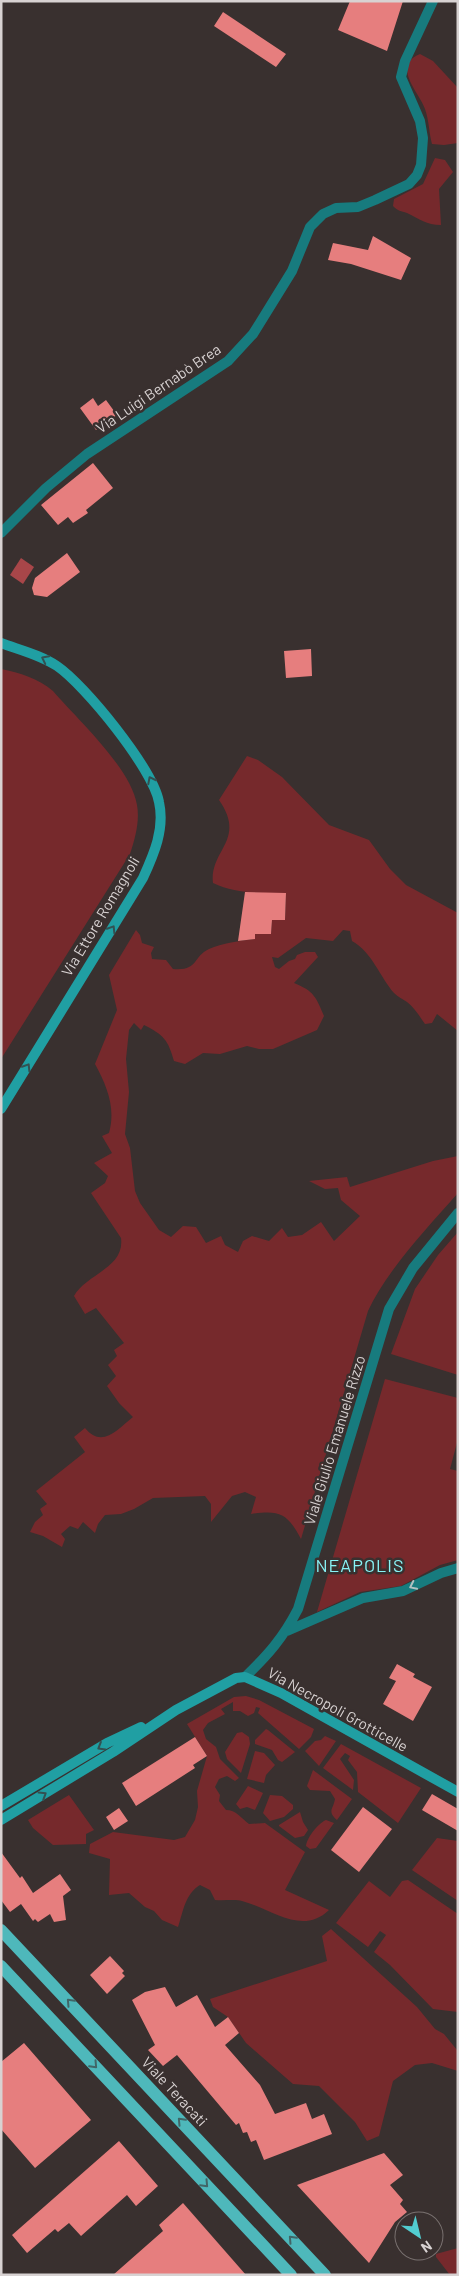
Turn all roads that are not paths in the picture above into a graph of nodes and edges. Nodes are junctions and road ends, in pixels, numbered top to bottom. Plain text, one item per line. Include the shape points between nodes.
1 (433, 1) edge
2 (1, 534) edge
3 (1, 643) edge
4 (1, 1109) edge
5 (458, 1213) edge
6 (458, 1568) edge
7 (286, 1631) junction
8 (245, 1677) junction
9 (176, 1710) junction
10 (458, 1792) edge
11 (1, 1806) edge
12 (1, 1820) edge
13 (1, 1930) edge
14 (1, 1966) edge
15 (291, 2275) edge
16 (325, 2275) edge

1 - 2 street, Via Luigi Bernabò Brea via 405,61 401,77 420,121 423,138 417,175 408,184 375,200 323,214 310,227 292,271 253,334 228,361 87,454 46,488
4 -> 3 main road, Via Ettore Romagnoli via 143,878 159,837 161,820 152,781 133,752 66,673 41,657
5 - 7 street, Viale Giulio Emanuele Rizzo via 413,1268 389,1310 298,1609
6 -> 7 street via 403,1591 363,1598
7 - 8 street, Viale Giulio Emanuele Rizzo via 268,1656
8 - 9 main road, Via Necropoli Grotticelle via 236,1678
8 - 10 main road, Via Necropoli Grotticelle via 281,1693
9 -> 11 main road via 107,1743
12 -> 9 main road
16 -> 13 main road, Viale Teracati
14 -> 15 main road

